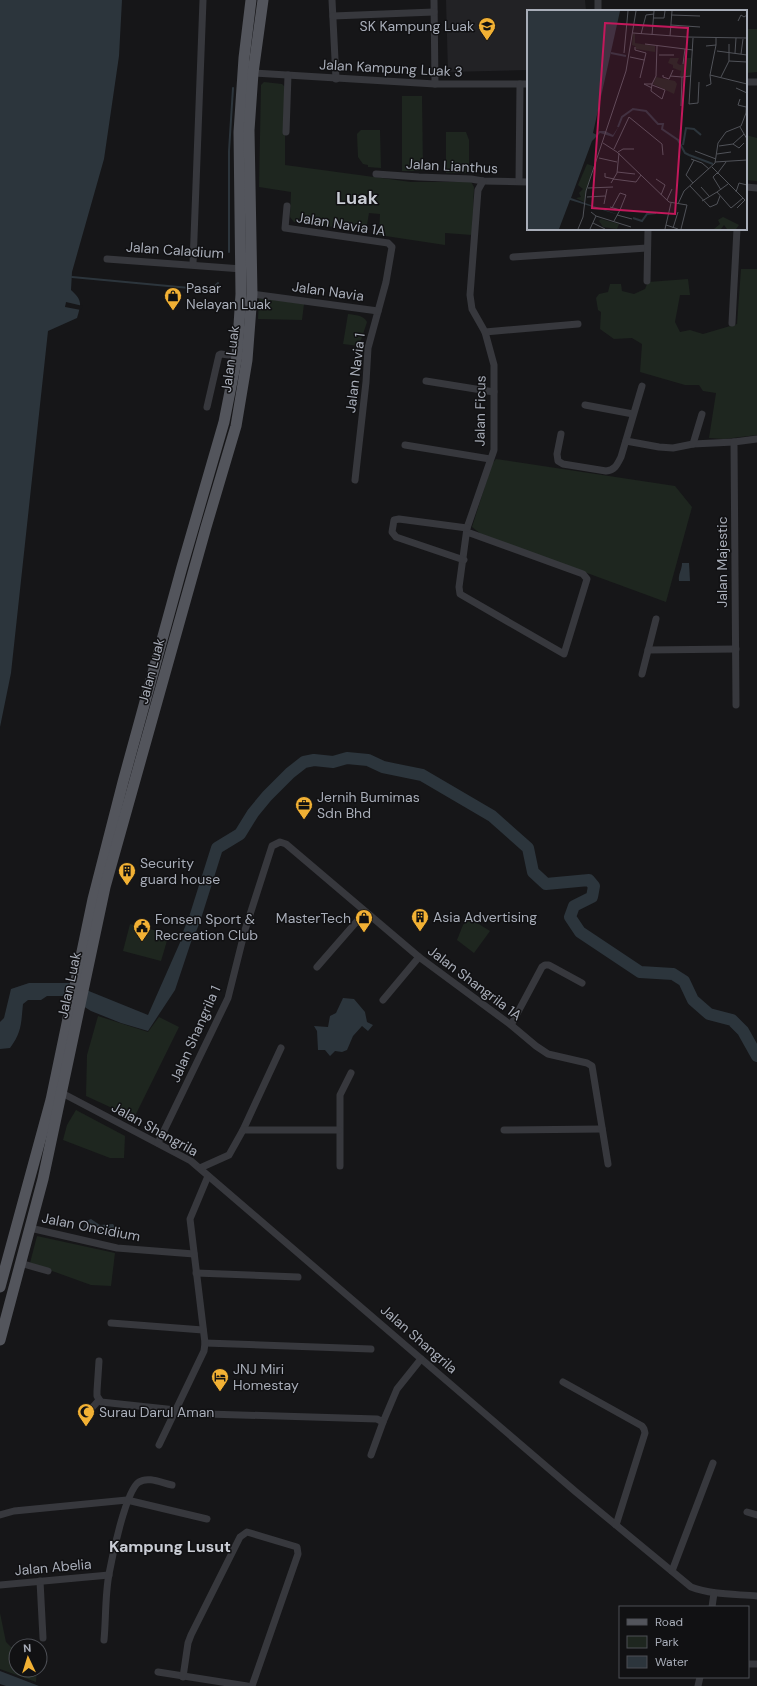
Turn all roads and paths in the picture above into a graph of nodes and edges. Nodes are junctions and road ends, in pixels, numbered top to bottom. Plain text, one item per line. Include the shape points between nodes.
1 (203, 0) edge
2 (251, 0) edge
3 (263, 0) edge
4 (332, 0) edge
5 (434, 0) edge
6 (434, 12) junction
7 (333, 16) junction
8 (253, 73) junction
9 (288, 75) junction
10 (336, 79) junction
11 (435, 84) junction
12 (520, 84) junction
13 (527, 84) edge
14 (286, 132) dead end
15 (376, 174) dead end
16 (483, 181) junction
17 (519, 181) junction
18 (527, 182) edge
19 (287, 206) dead end
20 (648, 230) edge
21 (737, 230) edge
22 (392, 247) joint
23 (648, 248) junction
24 (513, 257) dead end
25 (107, 259) dead end
26 (193, 264) junction
27 (242, 268) junction
28 (647, 281) dead end
29 (252, 294) junction
30 (378, 311) junction
31 (732, 323) dead end
32 (578, 324) dead end
33 (485, 332) junction
34 (237, 356) junction
35 (426, 381) dead end
36 (642, 386) dead end
37 (494, 392) junction
38 (585, 405) dead end
39 (207, 407) dead end
40 (633, 414) junction
41 (702, 414) dead end
42 (560, 434) dead end
43 (757, 439) edge
44 (626, 441) junction
45 (734, 442) junction
46 (693, 444) junction
47 (405, 445) dead end
48 (490, 459) junction
49 (223, 473) junction
50 (355, 480) dead end
51 (197, 512) junction
52 (206, 527) junction
53 (467, 530) junction
54 (464, 560) junction
55 (182, 567) junction
56 (656, 619) dead end
57 (736, 649) junction
58 (648, 650) junction
59 (642, 674) dead end
60 (736, 705) dead end
61 (276, 842) joint
62 (365, 912) junction
63 (419, 957) junction
64 (317, 967) dead end
65 (83, 970) junction
66 (582, 983) dead end
67 (383, 1000) dead end
68 (73, 1015) junction
69 (510, 1025) junction
70 (281, 1048) dead end
71 (351, 1073) dead end
72 (62, 1093) junction
73 (602, 1129) junction
74 (243, 1130) junction
75 (339, 1130) junction
76 (504, 1130) dead end
77 (158, 1143) junction
78 (608, 1164) dead end
79 (340, 1166) dead end
80 (200, 1168) junction
81 (208, 1176) junction
82 (30, 1228) junction
83 (194, 1254) junction
84 (20, 1263) junction
85 (48, 1271) dead end
86 (196, 1273) junction
87 (298, 1276) dead end
88 (0, 1287) edge
89 (111, 1323) dead end
90 (203, 1330) junction
91 (0, 1340) edge
92 (205, 1344) junction
93 (371, 1350) dead end
94 (421, 1359) junction
95 (99, 1361) dead end
96 (563, 1382) dead end
97 (99, 1400) junction
98 (87, 1411) dead end
99 (175, 1411) junction
100 (384, 1422) junction
101 (159, 1445) dead end
102 (371, 1455) dead end
103 (713, 1463) dead end
104 (172, 1485) dead end
105 (127, 1500) junction
106 (747, 1512) dead end
107 (0, 1515) edge
108 (757, 1515) edge
109 (208, 1519) dead end
110 (616, 1525) junction
111 (672, 1571) junction
112 (109, 1575) junction
113 (40, 1581) junction
114 (0, 1585) edge
115 (714, 1593) junction
116 (757, 1596) edge
117 (712, 1606) edge
118 (43, 1638) dead end
119 (104, 1640) dead end
120 (158, 1672) dead end
121 (183, 1677) junction
122 (247, 1686) edge
123 (252, 1686) edge

1 - 26 street
2 - 27 main road, Jalan Luak via 239,132
3 - 8 main road, Jalan Luak
4 - 7 street
5 - 6 street
6 - 7 street
6 - 11 street
7 - 10 street
8 - 9 street, Jalan Kampung Luak 3
8 - 29 main road, Jalan Luak via 249,130
9 - 10 street, Jalan Kampung Luak 3
9 - 14 street
10 - 11 street, Jalan Kampung Luak 3
11 - 12 street, Jalan Kampung Luak 3
12 - 13 street, Jalan Kampung Luak 3
12 - 17 street
15 - 16 street, Jalan Lianthus
16 - 17 street, Jalan Lianthus
16 - 33 street, Jalan Ficus via 478,190 470,295 472,309
17 - 18 street, Jalan Lianthus
19 - 22 street, Jalan Navia 1A via 285,228 388,243
20 - 23 street
21 - 31 street
22 - 30 street, Jalan Navia 1
23 - 24 street
23 - 28 street
25 - 26 street, Jalan Caladium
26 - 27 street, Jalan Caladium
27 - 34 main road, Jalan Luak
29 - 30 street, Jalan Navia
29 - 49 main road, Jalan Luak via 247,360 236,426
30 - 50 street, Jalan Navia 1 via 368,348
32 - 33 street
33 - 37 street, Jalan Ficus via 494,365
34 - 39 street via 218,355
34 - 51 main road, Jalan Luak via 224,422
35 - 37 street
36 - 40 street
37 - 48 street, Jalan Ficus via 494,450
38 - 40 street
40 - 44 street
41 - 46 street
42 - 44 street via 558,461 606,471 616,467
43 - 45 street
44 - 46 street via 659,448
45 - 46 street
45 - 57 street, Jalan Majestic
47 - 48 street
48 - 53 street, Jalan Ficus
49 - 51 main road via 208,509 204,513
49 - 52 main road, Jalan Luak
51 - 55 main road, Jalan Luak
52 - 55 main road via 198,528
52 - 65 main road, Jalan Luak
53 - 54 street, Jalan Ficus
53 - 54 street via 399,519 394,520 392,532 396,537
53 - 54 street, Jalan Ficus via 586,576 564,654 460,594
55 - 65 main road, Jalan Luak via 105,855
56 - 58 street
57 - 58 street
57 - 60 street, Jalan Majestic
58 - 59 street
61 - 62 street, Jalan Shangrila 1A via 286,844
61 - 77 street, Jalan Shangrila 1 via 272,846 246,930 228,998
62 - 63 street, Jalan Shangrila 1A
62 - 64 street
63 - 67 street
63 - 69 street, Jalan Shangrila 1A
65 - 68 main road, Jalan Luak
66 - 69 street via 545,965
68 - 72 main road, Jalan Luak
68 - 88 main road, Jalan Luak
69 - 73 street, Jalan Shangrila 1A via 548,1054 592,1066
70 - 74 street
71 - 75 street via 340,1095
72 - 77 street, Jalan Shangrila
72 - 82 main road, Jalan Luak
73 - 76 street
73 - 78 street, Jalan Shangrila 1A
74 - 75 street
74 - 80 street via 228,1154
75 - 79 street
77 - 80 street, Jalan Shangrila
80 - 81 street, Jalan Shangrila
81 - 83 street via 190,1219
81 - 94 street, Jalan Shangrila
82 - 83 street, Jalan Oncidium via 117,1248
82 - 84 main road, Jalan Luak
83 - 86 street
84 - 85 street
84 - 91 main road, Jalan Luak
86 - 87 street
86 - 90 street
89 - 90 street
90 - 92 street
92 - 93 street
92 - 99 street
94 - 100 street via 397,1389
94 - 110 street, Jalan Shangrila
95 - 97 street via 96,1392
96 - 110 street via 644,1429 645,1433
97 - 98 street
97 - 99 street via 106,1404
99 - 100 street via 377,1419
99 - 101 street
100 - 102 street
103 - 111 street
104 - 105 street via 152,1480 140,1481
105 - 107 street
105 - 109 street
105 - 112 street
106 - 108 street
110 - 111 street, Jalan Shangrila
111 - 115 street, Jalan Shangrila via 691,1587
112 - 113 street, Jalan Abelia
112 - 119 street
113 - 114 street, Jalan Abelia
113 - 118 street
115 - 116 street, Jalan Shangrila
115 - 117 street
120 - 121 street
121 - 122 street
121 - 123 street via 191,1635 240,1537 248,1532 297,1547 298,1550

